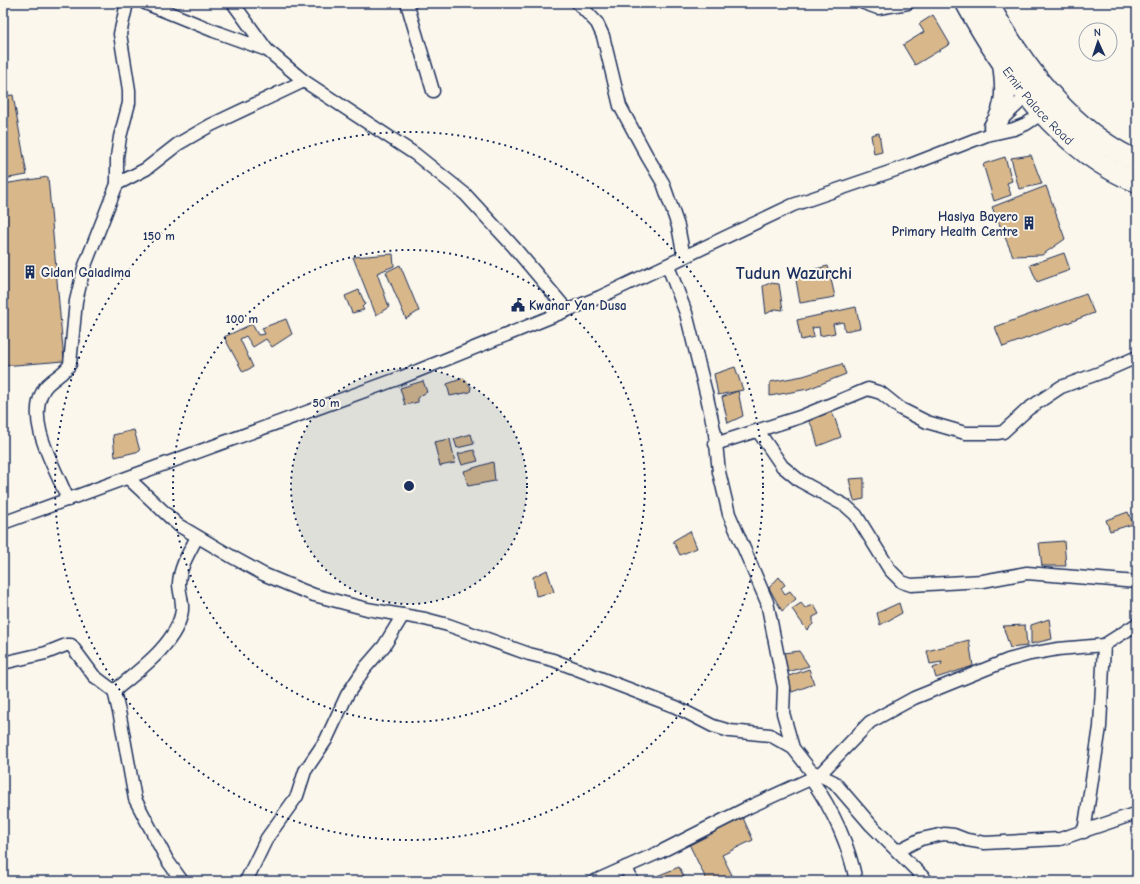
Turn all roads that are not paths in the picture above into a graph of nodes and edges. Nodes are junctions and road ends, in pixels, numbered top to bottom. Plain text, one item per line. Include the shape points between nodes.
1 (127, 3) edge
2 (145, 3) edge
3 (233, 3) edge
4 (408, 3) edge
5 (578, 3) edge
6 (864, 3) edge
7 (908, 3) edge
8 (966, 3) edge
9 (988, 3) edge
10 (267, 50) junction
11 (1003, 61) junction
12 (304, 81) junction
13 (1035, 89) junction
14 (433, 91) dead end
15 (1051, 107) junction
16 (991, 131) junction
17 (1137, 161) edge
18 (1137, 182) edge
19 (117, 184) junction
20 (684, 257) junction
21 (668, 266) junction
22 (567, 310) junction
23 (1137, 357) edge
24 (758, 431) junction
25 (715, 444) junction
26 (128, 478) junction
27 (68, 500) junction
28 (3, 523) edge
29 (198, 537) junction
30 (1137, 582) edge
31 (403, 615) junction
32 (1137, 624) edge
33 (1104, 645) junction
34 (3, 663) edge
35 (114, 691) junction
36 (793, 748) junction
37 (815, 777) junction
38 (1137, 813) edge
39 (1084, 832) junction
40 (897, 851) junction
41 (626, 867) junction
42 (182, 881) edge
43 (246, 881) edge
44 (595, 881) edge
45 (632, 881) edge
46 (856, 881) edge
47 (927, 881) edge

1 - 19 street via 120,34 129,103 117,156
2 - 10 street
3 - 10 street
4 - 14 street
5 - 20 street via 597,24 603,36 620,106 663,183 678,226
6 - 7 street via 878,8
8 - 11 main road, Emir Palace Road via 976,23
9 - 13 main road, Emir Palace Road via 1012,40
10 - 12 street
11 - 13 main road, Emir Palace Road
11 - 16 main road via 1005,100 1001,115
12 - 19 street via 211,125 178,144 146,169
12 - 22 street via 416,154 465,194
13 - 15 main road, Emir Palace Road
13 - 16 street
15 - 16 street via 1014,129
15 - 17 main road, Emir Palace Road via 1120,153
15 - 18 main road, Emir Palace Road via 1067,138 1110,171
16 - 20 street via 910,165 793,205
19 - 27 street via 84,268 76,300 70,364 44,389 40,400 39,422 42,441
20 - 21 street
21 - 22 street
21 - 25 street via 686,314 707,397
22 - 26 street via 400,378
23 - 24 street via 1061,386 1028,409 1003,432 966,432 927,422 902,409 881,393 868,389
24 - 25 street
24 - 30 street via 782,466 800,481 846,506 856,515 890,570 896,578 906,584 955,583 1027,574
25 - 36 street via 729,514 767,602 784,687 783,714
26 - 27 street
26 - 29 street via 166,516
27 - 28 street
29 - 31 street via 263,574 314,595 367,609
29 - 35 street via 180,574 182,610 173,634 144,667
31 - 36 street via 448,625 553,660 676,707 713,726 730,731 770,735
31 - 43 street via 384,646 364,668 347,695 326,740 305,771 297,796 267,838
32 - 33 street
33 - 37 street via 1058,649 1008,660 914,698 870,722
33 - 39 street via 1100,727
34 - 35 street via 71,645 94,676
35 - 42 street via 135,799 167,860
36 - 37 street
37 - 40 street via 834,782
37 - 41 street
37 - 46 street via 849,852
38 - 39 street
39 - 40 street via 1060,839 1006,843 967,840 944,834 922,839
40 - 47 street
41 - 44 street
41 - 45 street

